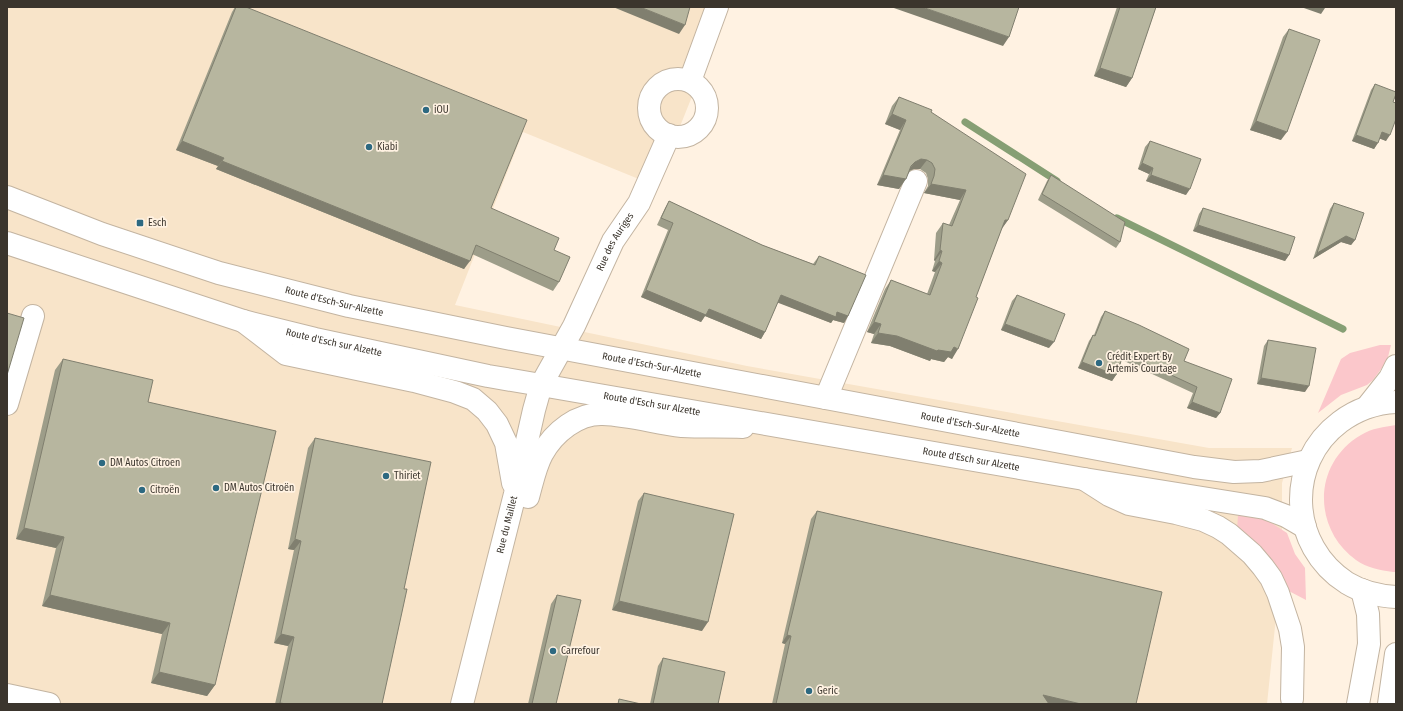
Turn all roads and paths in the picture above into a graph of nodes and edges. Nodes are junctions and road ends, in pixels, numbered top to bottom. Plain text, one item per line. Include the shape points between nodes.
1 (717, 7) edge
2 (690, 81) junction
3 (668, 136) junction
4 (916, 181) dead end
5 (7, 197) edge
6 (7, 243) edge
7 (34, 316) dead end
8 (243, 321) junction
9 (562, 348) junction
10 (1396, 366) edge
11 (541, 385) junction
12 (826, 398) junction
13 (1396, 402) edge
14 (7, 404) edge
15 (1367, 407) junction
16 (786, 428) junction
17 (1308, 461) junction
18 (1084, 479) junction
19 (515, 494) junction
20 (1304, 527) junction
21 (497, 563) junction
22 (1362, 590) junction
23 (1396, 597) edge
24 (1396, 654) edge
25 (7, 695) edge
26 (1292, 699) dead end
27 (49, 704) edge
28 (462, 704) edge
29 (1358, 704) edge
30 (1389, 704) edge

1 - 2 main road
2 - 3 main road via 705,94 707,114 697,131 688,136
2 - 3 main road via 681,78 671,79 658,87 650,98 651,118 655,126
3 - 9 main road, Rue des Auriges via 639,203 613,241
4 - 12 main road
5 - 9 main road, Route d'Esch-Sur-Alzette via 102,234 219,273 356,307
6 - 8 main road, Route d'Esch sur Alzette
7 - 14 main road
8 - 11 main road, Route d'Esch sur Alzette via 315,339
8 - 19 main road via 286,354 414,381 473,399 497,424 506,443
9 - 11 main road, Rue du Maillet
9 - 12 main road, Route d'Esch-Sur-Alzette
10 - 15 main road via 1390,378
11 - 16 main road, Route d'Esch sur Alzette
11 - 19 main road, Rue du Maillet
12 - 17 main road, Route d'Esch-Sur-Alzette via 1194,467 1248,472
13 - 15 main road
15 - 17 main road via 1348,416 1332,428 1318,443
16 - 18 main road, Route d'Esch sur Alzette
16 - 21 main road via 682,426 602,414 571,422 551,440 542,454 523,517
17 - 20 main road via 1301,494
18 - 20 main road, Route d'Esch sur Alzette via 1265,508 1286,516
18 - 26 main road via 1129,504 1203,520 1229,534 1252,554 1274,583 1290,629 1293,647
19 - 21 main road, Rue du Maillet
20 - 22 main road via 1314,550 1324,563 1341,579
21 - 28 main road, Rue du Maillet
22 - 23 main road via 1380,596
22 - 29 main road via 1368,614 1369,644
24 - 30 main road
25 - 27 main road

